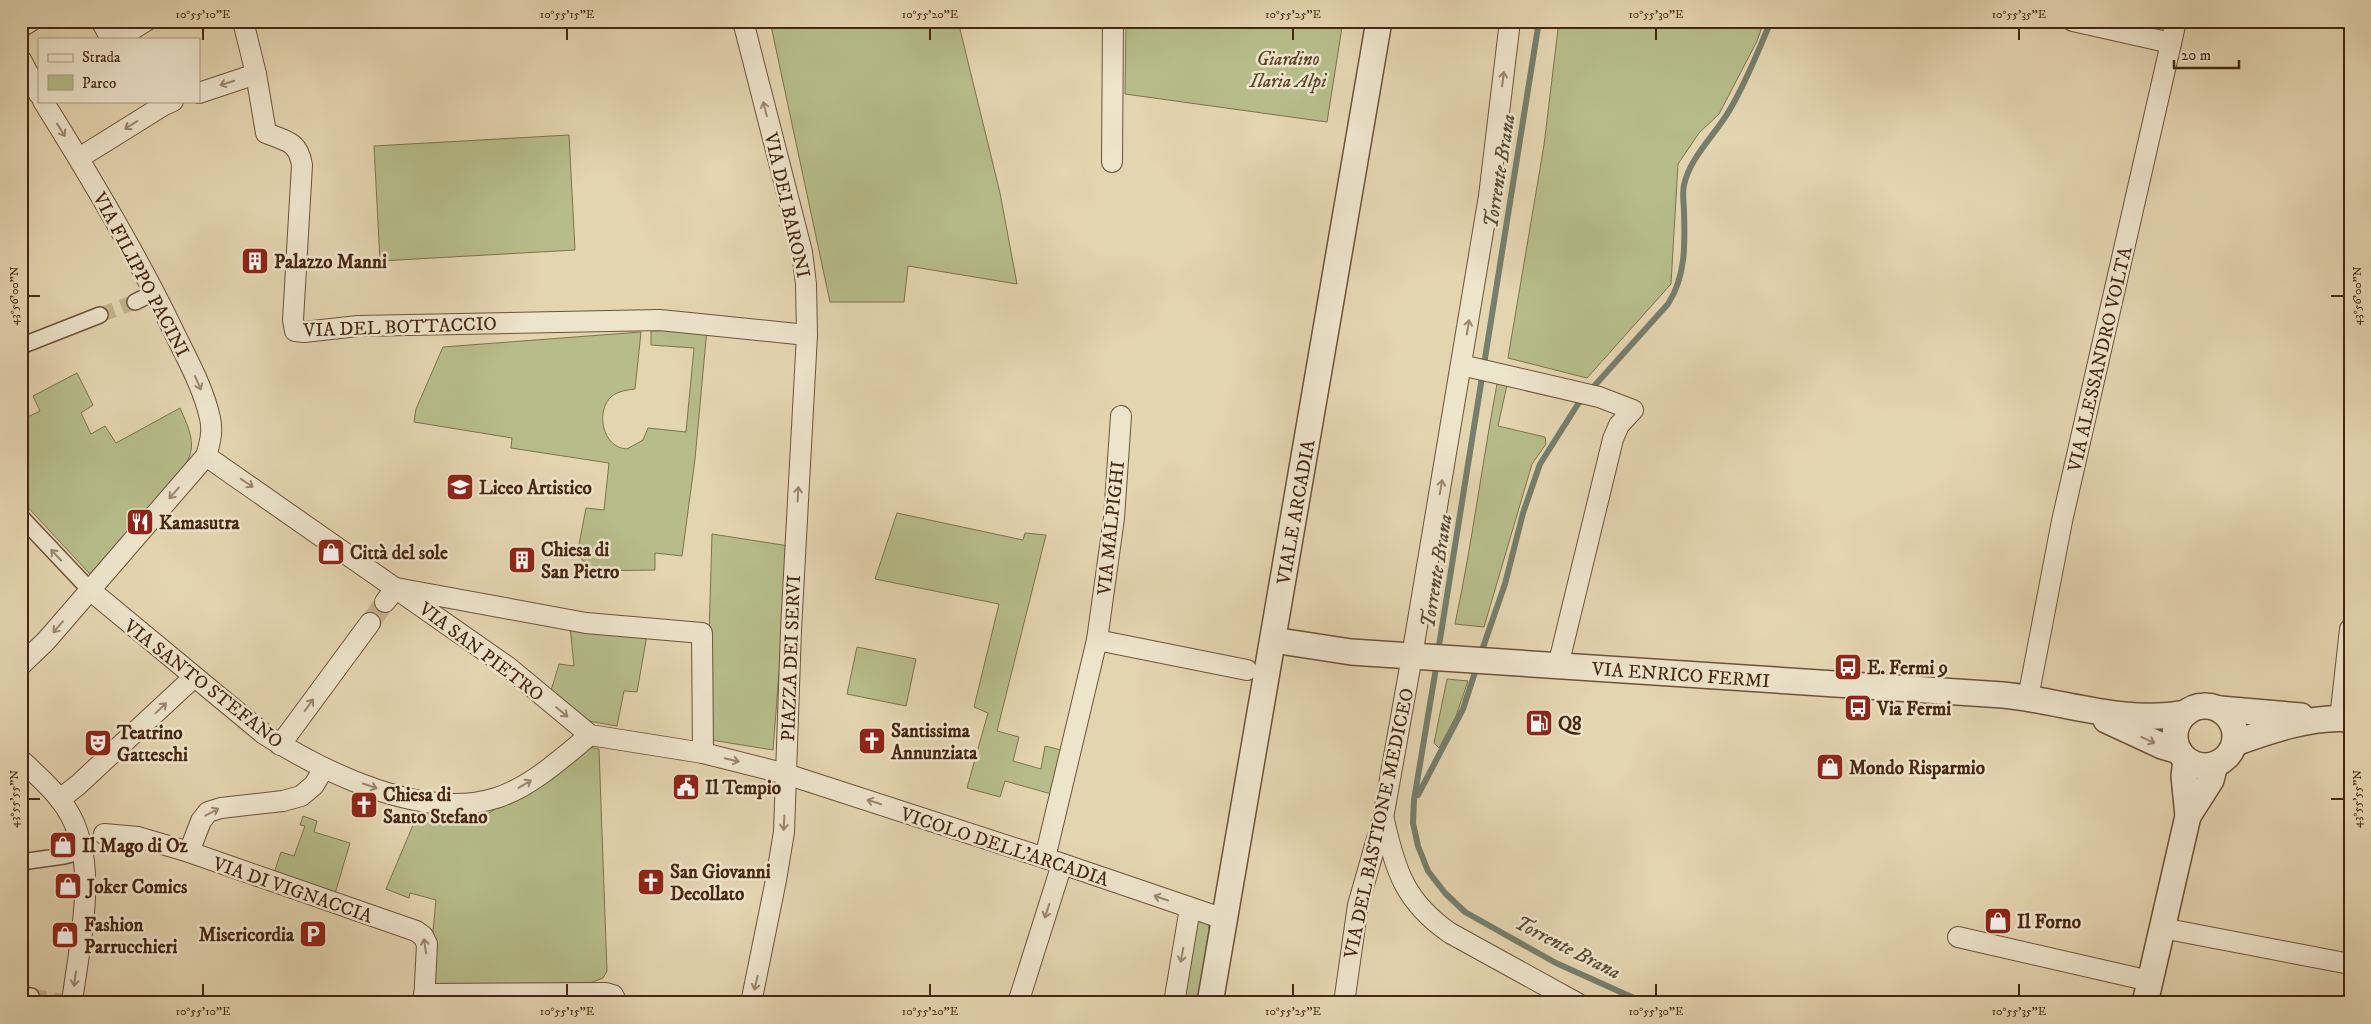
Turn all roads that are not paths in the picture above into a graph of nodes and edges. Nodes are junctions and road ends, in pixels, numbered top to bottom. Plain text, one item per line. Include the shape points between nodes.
1 (31, 21) edge
2 (101, 21) edge
3 (146, 21) edge
4 (243, 21) edge
5 (743, 21) edge
6 (1113, 21) edge
7 (1379, 21) edge
8 (1510, 21) edge
9 (2073, 21) edge
10 (2176, 21) edge
11 (21, 26) edge
12 (110, 38) edge
13 (119, 38) edge
14 (2171, 43) junction
15 (21, 60) edge
16 (256, 74) junction
17 (35, 92) edge
18 (200, 93) edge
19 (42, 102) edge
20 (170, 102) edge
21 (79, 158) junction
22 (1112, 162) dead end
23 (155, 292) junction
24 (135, 302) tunnel mouth
25 (100, 316) tunnel mouth
26 (806, 335) junction
27 (21, 346) edge
28 (1467, 367) junction
29 (1121, 416) dead end
30 (206, 456) junction
31 (21, 518) edge
32 (796, 543) joint
33 (90, 590) junction
34 (391, 595) junction
35 (370, 623) tunnel mouth
36 (2350, 630) edge
37 (1096, 640) junction
38 (1273, 640) junction
39 (1418, 656) junction
40 (21, 665) edge
41 (1558, 666) junction
42 (1247, 670) dead end
43 (193, 678) junction
44 (2028, 698) junction
45 (2220, 710) junction
46 (2088, 711) junction
47 (2186, 714) junction
48 (2340, 719) edge
49 (590, 735) junction
50 (2235, 743) junction
51 (280, 745) junction
52 (703, 753) junction
53 (2182, 755) junction
54 (21, 760) edge
55 (2215, 765) junction
56 (324, 768) junction
57 (786, 774) junction
58 (60, 799) junction
59 (2188, 816) junction
60 (1383, 818) junction
61 (91, 839) junction
62 (189, 852) junction
63 (1054, 861) junction
64 (21, 862) edge
65 (1190, 908) junction
66 (1224, 919) junction
67 (2162, 928) junction
68 (1958, 937) dead end
69 (2350, 964) edge
70 (2147, 992) edge
71 (424, 998) edge
72 (616, 1000) edge
73 (67, 1002) edge
74 (751, 1003) edge
75 (1018, 1003) edge
76 (1174, 1003) edge
77 (1210, 1003) edge
78 (1344, 1003) edge
79 (1577, 1003) edge

1 - 11 street
2 - 12 street
3 - 13 street
4 - 16 street, VIA DEL BOTTACCIO
26 -> 5 street, VIA DEI BARONI via 802,252
6 - 22 street
7 - 38 street, VIALE ARCADIA
28 -> 8 street, VIA DEL BASTIONE MEDICEO
9 - 14 street
10 - 14 street, VIA ALESSANDRO VOLTA
14 - 44 street, VIA ALESSANDRO VOLTA via 2062,521
15 - 17 street, VIA FILIPPO PACINI
16 -> 18 street
16 - 26 street, VIA DEL BOTTACCIO via 266,133 300,151 295,331 358,326 660,320
19 -> 21 street, VIA FILIPPO PACINI
20 -> 21 street
21 - 23 street, VIA FILIPPO PACINI
23 - 24 street
23 -> 30 street, VIA FILIPPO PACINI via 201,388 210,420 211,434
25 - 27 street
32 -> 26 street, VIA DEI BARONI
39 -> 28 street, VIA DEL BASTIONE MEDICEO
28 - 41 street via 1599,397 1633,410 1622,420 1613,439
29 - 37 street, VIA MALPIGHI via 1114,518
30 -> 33 street
30 -> 34 street, VIA SAN PIETRO
33 -> 31 street
32 - 57 street, PIAZZA DEI SERVI
33 -> 40 street
33 - 43 street, VIA SANTO STEFANO
34 -> 49 street, VIA SAN PIETRO via 508,667
34 - 52 street via 586,623 702,633
51 -> 35 street
36 - 48 street
37 - 42 street
37 - 63 street, VIA MALPIGHI
38 - 39 street, VIA ENRICO FERMI via 1334,650
38 - 66 street, VIALE ARCADIA
39 - 41 street, VIA ENRICO FERMI
39 - 60 street, VIA DEL BASTIONE MEDICEO
41 - 44 street, VIA ENRICO FERMI
43 - 51 street, VIA SANTO STEFANO
58 -> 43 street
44 - 46 street, VIA ENRICO FERMI
45 - 47 street via 2202,706
45 - 48 street
45 - 50 street via 2233,724
46 - 47 street, VIA ENRICO FERMI via 2150,718
46 -> 53 street, VIA ENRICO FERMI
47 - 53 street via 2176,728 2175,736
48 - 50 street via 2279,728
49 - 52 street
56 -> 49 street, VIA SANTO STEFANO via 412,800 474,804 510,793
50 - 55 street via 2230,755
51 - 56 street, VIA SANTO STEFANO
52 -> 57 street
53 - 55 street via 2197,766
53 - 59 street
54 - 58 street
55 - 59 street via 2211,780
62 -> 56 street via 208,812 301,796 314,785
63 -> 57 street, VICOLO DELL'ARCADIA
57 -> 74 street, PIAZZA DEI SERVI via 781,853
58 - 61 street
59 - 67 street
60 - 78 street, VIA DEL BASTIONE MEDICEO via 1358,904
60 - 79 street via 1397,872 1432,919 1450,934
61 - 62 street, VIA DI VIGNACCIA via 138,837
61 - 64 street via 64,856
61 -> 73 street
71 -> 62 street, VIA DI VIGNACCIA via 427,944 420,934
65 -> 63 street, VICOLO DELL'ARCADIA
63 -> 75 street, VIA MALPIGHI
65 - 66 street, VICOLO DELL'ARCADIA
65 -> 76 street
66 - 77 street, VIALE ARCADIA
67 - 69 street
67 - 70 street
68 - 70 street
71 - 72 street via 606,993

